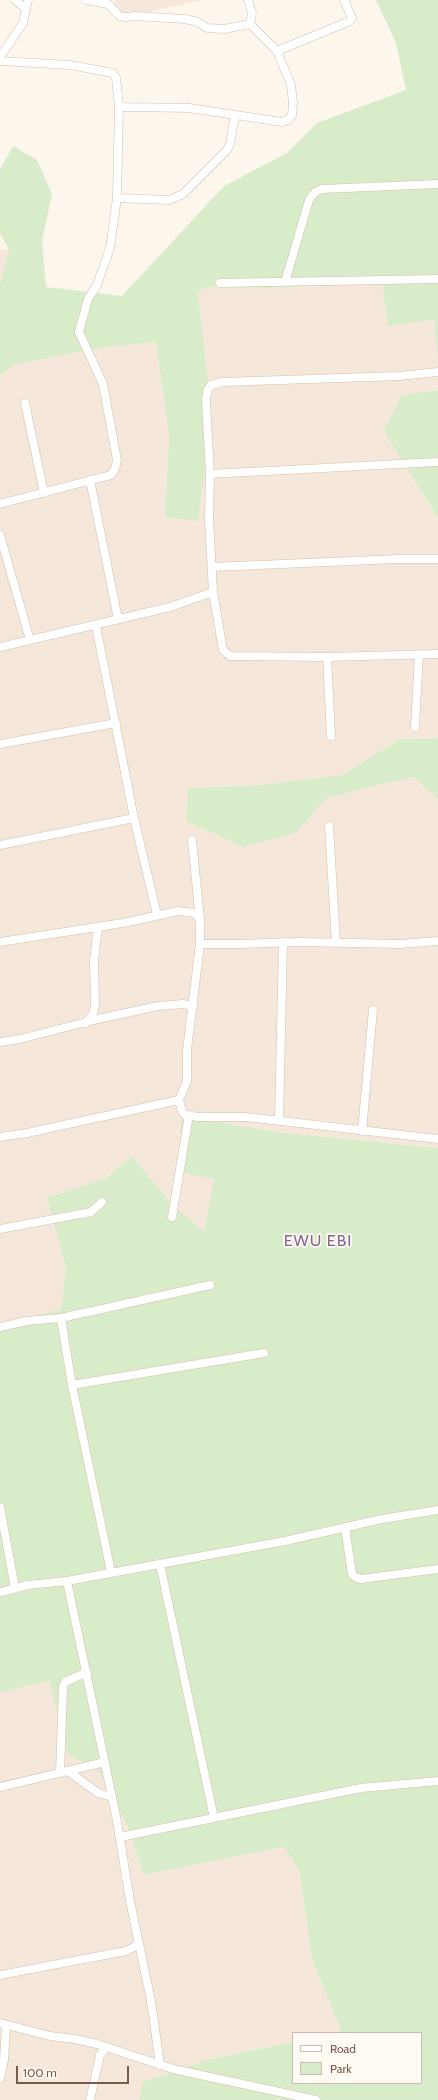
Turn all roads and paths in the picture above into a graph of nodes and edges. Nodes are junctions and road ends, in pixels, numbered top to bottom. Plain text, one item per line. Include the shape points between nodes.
1 (15, 0) edge
2 (86, 0) edge
3 (248, 0) edge
4 (344, 0) edge
5 (26, 4) edge
6 (250, 24) junction
7 (277, 52) junction
8 (0, 57) edge
9 (0, 61) edge
10 (119, 106) junction
11 (235, 115) junction
12 (438, 184) edge
13 (117, 198) junction
14 (438, 279) edge
15 (285, 282) junction
16 (220, 283) dead end
17 (438, 372) edge
18 (25, 403) dead end
19 (438, 462) edge
20 (210, 474) junction
21 (90, 480) junction
22 (44, 493) junction
23 (0, 504) edge
24 (0, 536) edge
25 (438, 559) edge
26 (212, 568) junction
27 (213, 592) junction
28 (118, 619) junction
29 (96, 626) junction
30 (30, 640) junction
31 (0, 647) edge
32 (420, 654) junction
33 (438, 654) edge
34 (327, 657) junction
35 (116, 723) junction
36 (415, 727) dead end
37 (331, 736) dead end
38 (0, 744) edge
39 (134, 818) junction
40 (329, 826) dead end
41 (192, 840) dead end
42 (0, 845) edge
43 (156, 915) junction
44 (200, 920) junction
45 (98, 927) junction
46 (438, 941) edge
47 (0, 942) edge
48 (283, 942) junction
49 (336, 943) junction
50 (200, 944) junction
51 (193, 1006) junction
52 (373, 1010) dead end
53 (85, 1023) junction
54 (0, 1042) edge
55 (179, 1100) junction
56 (189, 1115) junction
57 (279, 1121) junction
58 (362, 1131) junction
59 (0, 1137) edge
60 (438, 1139) edge
61 (102, 1202) dead end
62 (172, 1217) dead end
63 (0, 1229) edge
64 (210, 1285) dead end
65 (61, 1318) junction
66 (0, 1327) edge
67 (264, 1353) dead end
68 (72, 1385) junction
69 (0, 1507) edge
70 (438, 1510) edge
71 (345, 1527) junction
72 (160, 1564) junction
73 (438, 1569) edge
74 (111, 1572) junction
75 (67, 1581) junction
76 (15, 1588) junction
77 (0, 1592) edge
78 (87, 1672) junction
79 (105, 1762) junction
80 (64, 1772) junction
81 (438, 1781) edge
82 (0, 1787) edge
83 (112, 1797) junction
84 (214, 1818) junction
85 (120, 1837) junction
86 (139, 1944) junction
87 (0, 1975) edge
88 (3, 2024) edge
89 (97, 2044) junction
90 (107, 2047) junction
91 (100, 2055) junction
92 (160, 2065) junction
93 (0, 2078) edge
94 (90, 2100) edge
95 (316, 2100) edge

1 - 5 street
2 - 6 street via 108,4 119,16 125,17 185,20 198,22 207,28 224,30
3 - 6 street via 252,13
4 - 7 street via 352,18 350,21
5 - 8 street via 23,23
6 - 7 street
7 - 11 street via 291,85 292,115 282,122
9 - 10 street via 70,65 113,73 116,78
10 - 11 street via 189,108
10 - 13 street
11 - 13 street via 227,150 183,194 169,200
12 - 15 street via 322,189 315,192 309,200
13 - 21 street via 110,248 97,285 88,299 79,332 103,384 117,460 111,475
14 - 15 street
15 - 16 street
17 - 20 street via 399,376 223,382 211,385 207,391 206,402
18 - 22 street
19 - 20 street
20 - 26 street via 208,512
21 - 22 street
21 - 28 street
22 - 23 street
24 - 30 street
25 - 26 street
26 - 27 street
27 - 28 street via 170,607
27 - 34 street via 223,650 230,656
28 - 29 street
29 - 30 street
29 - 35 street
30 - 31 street
32 - 33 street
32 - 34 street
32 - 36 street
34 - 37 street
35 - 38 street
35 - 39 street
39 - 42 street
39 - 43 street
40 - 49 street
41 - 44 street
43 - 44 street via 187,912 194,913
43 - 45 street
44 - 50 street
45 - 47 street via 78,928
45 - 53 street via 94,961 95,1006 93,1014
46 - 49 street via 400,944
48 - 49 street
48 - 50 street
48 - 57 street
50 - 51 street
51 - 53 street via 158,1006
51 - 55 street via 187,1050 187,1081
52 - 58 street
53 - 54 street
55 - 56 street via 182,1111
55 - 59 street
56 - 57 street
56 - 62 street
57 - 58 street
58 - 60 street
61 - 63 street via 91,1212
64 - 65 street
65 - 66 street
65 - 68 street
67 - 68 street
68 - 74 street
69 - 76 street
70 - 71 street
71 - 72 street
71 - 73 street via 352,1574 355,1577 361,1579
72 - 74 street
72 - 84 street
74 - 75 street
75 - 76 street
75 - 78 street
76 - 77 street
78 - 79 street
78 - 80 street via 65,1682 63,1686
79 - 80 street
79 - 83 street
80 - 82 street
80 - 83 street via 98,1793
81 - 84 street via 361,1788
83 - 85 street
84 - 85 street
85 - 86 street
86 - 87 street via 126,1951
86 - 92 street
88 - 89 street
88 - 93 street via 4,2060
89 - 90 street
89 - 91 street
90 - 91 street
90 - 92 street
91 - 94 street
92 - 95 street

